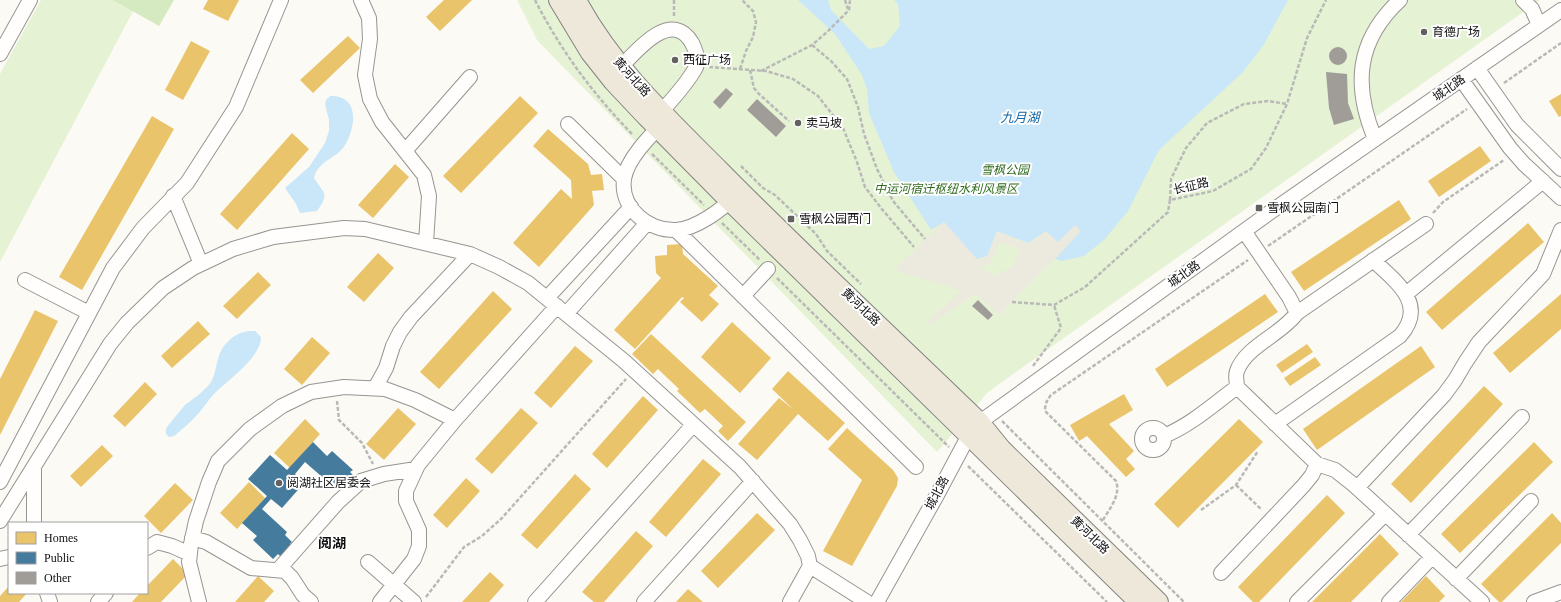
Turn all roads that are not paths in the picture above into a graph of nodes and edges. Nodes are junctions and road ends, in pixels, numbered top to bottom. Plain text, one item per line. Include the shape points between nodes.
1 (30, 0) edge
2 (281, 0) edge
3 (361, 0) edge
4 (558, 0) edge
5 (577, 0) edge
6 (1400, 0) edge
7 (1523, 0) edge
8 (1561, 10) edge
9 (1539, 25) junction
10 (0, 54) edge
11 (622, 67) junction
12 (1478, 68) junction
13 (470, 77) dead end
14 (1461, 79) junction
15 (662, 119) junction
16 (568, 124) dead end
17 (1375, 139) junction
18 (405, 151) junction
19 (1561, 169) edge
20 (624, 179) junction
21 (1542, 181) junction
22 (174, 196) junction
23 (735, 196) junction
24 (1561, 198) edge
25 (631, 207) junction
26 (647, 224) junction
27 (1426, 224) road end
28 (676, 230) junction
29 (1561, 230) edge
30 (1244, 231) junction
31 (426, 243) junction
32 (470, 254) junction
33 (1373, 260) junction
34 (201, 264) junction
35 (768, 269) road end
36 (25, 280) dead end
37 (1406, 294) junction
38 (743, 296) junction
39 (556, 306) junction
40 (90, 313) junction
41 (1297, 313) junction
42 (1237, 387) junction
43 (374, 388) junction
44 (1522, 417) dead end
45 (455, 420) junction
46 (980, 423) junction
47 (1274, 424) junction
48 (693, 425) junction
49 (1164, 436) dead end
50 (1317, 464) junction
51 (34, 466) junction
52 (916, 468) dead end
53 (416, 469) junction
54 (753, 481) junction
55 (0, 482) edge
56 (1357, 488) junction
57 (1531, 501) dead end
58 (1385, 514) junction
59 (0, 521) edge
60 (34, 522) edge
61 (1408, 535) junction
62 (192, 538) junction
63 (148, 547) edge
64 (190, 554) junction
65 (1432, 557) junction
66 (368, 562) dead end
67 (810, 566) junction
68 (278, 570) junction
69 (1221, 573) dead end
70 (1456, 579) junction
71 (394, 584) junction
72 (1561, 592) edge
73 (105, 594) edge
74 (1479, 601) edge
75 (98, 602) edge
76 (199, 602) edge
77 (311, 602) edge
78 (380, 602) edge
79 (414, 602) edge
80 (535, 602) edge
81 (644, 602) edge
82 (790, 602) edge
83 (867, 602) edge
84 (877, 602) edge
85 (1138, 602) edge
86 (1159, 602) edge
87 (1297, 602) edge
88 (1389, 602) edge
89 (1534, 602) edge

1 - 10 street
2 - 22 street via 236,107 196,170
3 - 18 street via 369,18 370,39 365,75 370,99 382,122
4 - 15 main road, 黄河北路 via 590,53 613,82
5 - 11 main road, 黄河北路 via 592,28
6 - 17 street via 1387,12 1372,34 1362,68 1362,95 1366,118
7 - 9 street via 1532,10
8 - 9 street, 城北路
9 - 12 street, 城北路
11 - 15 main road, 黄河北路
11 - 15 street via 651,38 662,31 674,29 688,35 695,49 696,66
12 - 14 street, 城北路
12 - 19 street via 1517,125
13 - 18 street
14 - 17 street, 城北路
14 - 21 street via 1514,153
15 - 20 street via 634,156
15 - 23 main road, 黄河北路
16 - 20 street
17 - 30 street, 城北路
18 - 31 street via 424,175 429,196
20 - 25 street via 625,198
21 - 24 street
21 - 37 street
22 - 34 street
22 - 40 street via 143,228 114,268
23 - 28 street via 697,224
23 - 46 main road, 黄河北路
25 - 26 street
25 - 39 street
26 - 28 street
26 - 39 street
27 - 33 street
28 - 38 street
29 - 56 street via 1543,274 1479,342 1444,395
30 - 41 street
30 - 46 street, 城北路
31 - 32 street
31 - 34 street via 365,229 344,228 273,237 233,249
32 - 39 street via 528,283
32 - 43 street via 400,332 386,368
33 - 37 street
33 - 41 street
34 - 51 street via 163,288 110,344
35 - 38 street
36 - 40 street
37 - 47 street via 1411,314 1406,329 1400,336
38 - 52 street
39 - 45 street
39 - 48 street via 633,370
40 - 55 street
41 - 42 street via 1290,322 1245,357 1236,373
42 - 47 street
42 - 49 street via 1195,419
43 - 45 street via 386,389 415,400
43 - 62 street via 344,387 311,392 282,406 250,429 218,461
44 - 61 street
45 - 53 street
46 - 84 street, 城北路 via 957,455
46 - 85 main road, 黄河北路 via 995,463
46 - 86 main road, 黄河北路 via 1002,449
47 - 50 street
48 - 54 street
48 - 80 street
50 - 56 street via 1336,470
50 - 69 street via 1304,485
51 - 59 street
51 - 60 street
53 - 68 street via 361,482 338,502
53 - 71 street via 406,491 406,501 419,530 419,546 414,559
54 - 67 street via 790,524 805,550
54 - 81 street
56 - 58 street
57 - 70 street
58 - 61 street
58 - 87 street
61 - 65 street
62 - 64 street
62 - 68 street via 212,545 251,568
63 - 64 street via 157,542
64 - 76 street via 189,562
65 - 70 street
65 - 88 street
66 - 71 street
67 - 82 street
67 - 83 street
68 - 77 street via 285,571
70 - 74 street
71 - 78 street
71 - 79 street
72 - 89 street
73 - 75 street

